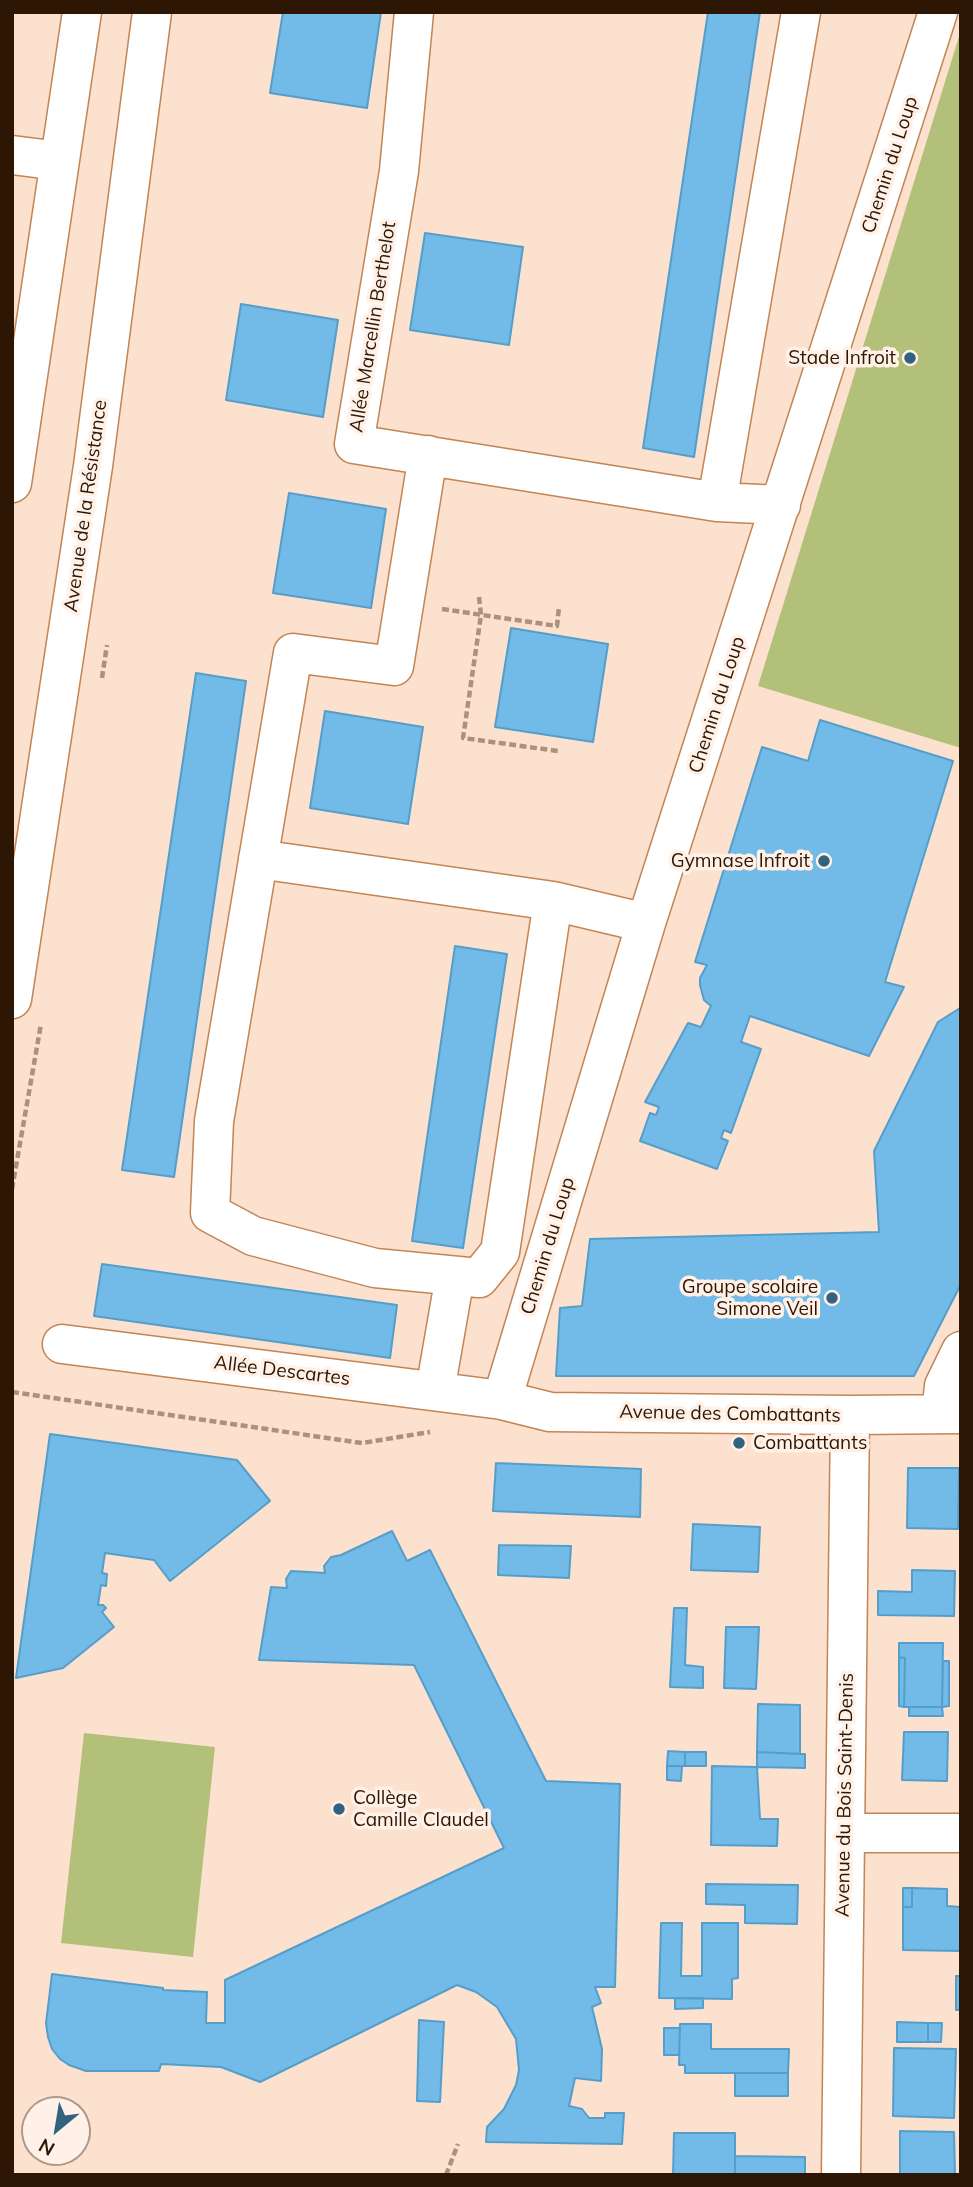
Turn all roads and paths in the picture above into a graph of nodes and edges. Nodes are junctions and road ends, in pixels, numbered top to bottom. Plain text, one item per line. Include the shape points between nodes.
1 (82, 12) edge
2 (152, 12) edge
3 (414, 12) edge
4 (801, 12) edge
5 (938, 12) edge
6 (12, 155) edge
7 (59, 161) junction
8 (428, 455) junction
9 (12, 482) edge
10 (717, 502) junction
11 (781, 505) junction
12 (479, 597) dead end
13 (404, 604) junction
14 (559, 607) dead end
15 (481, 615) junction
16 (558, 751) dead end
17 (258, 859) junction
18 (553, 901) junction
19 (646, 923) junction
20 (12, 999) edge
21 (455, 1276) junction
22 (62, 1344) dead end
23 (961, 1352) edge
24 (435, 1391) junction
25 (12, 1392) edge
26 (502, 1400) junction
27 (951, 1414) edge
28 (850, 1415) junction
29 (442, 1429) dead end
30 (845, 1833) junction
31 (961, 1833) edge
32 (458, 2144) dead end
33 (446, 2175) edge
34 (841, 2175) edge

1 - 7 street
2 - 20 street, Avenue de la Résistance via 93,466
3 - 8 street, Allée Marcellin Berthelot via 399,171 354,444
4 - 10 street
5 - 11 street, Chemin du Loup
6 - 7 street
7 - 9 street
8 - 10 street, Allée Marcellin Berthelot
8 - 13 street
10 - 11 street, Allée Marcellin Berthelot
11 - 19 street, Chemin du Loup
12 - 15 path
13 - 15 path
13 - 17 street via 394,666 293,653
14 - 15 path via 557,626
15 - 16 path via 463,738
17 - 18 street
17 - 21 street via 214,1121 210,1213 253,1236 363,1265
18 - 19 street
18 - 21 street via 500,1252 479,1278
19 - 26 street, Chemin du Loup
21 - 24 street
22 - 24 street, Allée Descartes
23 - 27 street via 944,1386
24 - 26 street, Allée Descartes
25 - 29 path via 362,1443
26 - 28 street, Avenue des Combattants via 550,1412
27 - 28 street, Avenue des Combattants
28 - 30 street, Avenue du Bois Saint-Denis
30 - 31 street
30 - 34 street, Avenue du Bois Saint-Denis
32 - 33 path

